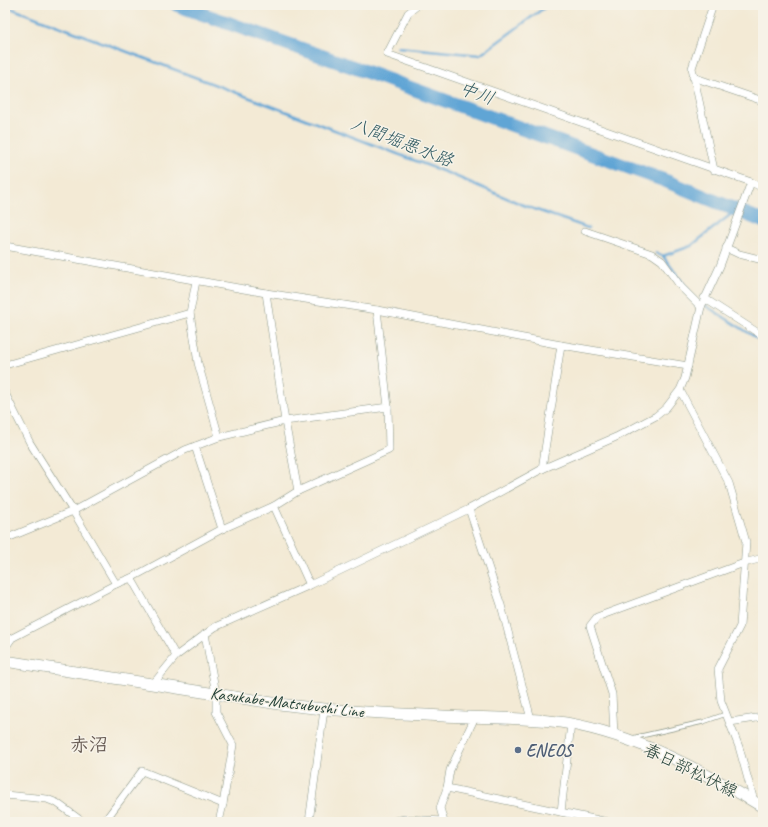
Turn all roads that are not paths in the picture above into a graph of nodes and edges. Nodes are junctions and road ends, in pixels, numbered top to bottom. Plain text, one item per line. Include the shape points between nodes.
1 (418, 5) edge
2 (713, 5) edge
3 (693, 77) junction
4 (763, 101) edge
5 (714, 170) junction
6 (751, 182) junction
7 (763, 188) edge
8 (585, 231) dead end
9 (5, 246) edge
10 (726, 248) junction
11 (763, 260) edge
12 (196, 281) junction
13 (266, 293) junction
14 (704, 298) junction
15 (701, 307) junction
16 (378, 310) junction
17 (190, 313) junction
18 (763, 336) edge
19 (561, 345) junction
20 (5, 365) edge
21 (688, 366) junction
22 (680, 390) junction
23 (5, 393) edge
24 (388, 407) junction
25 (285, 421) junction
26 (219, 437) junction
27 (195, 446) junction
28 (542, 469) junction
29 (298, 491) junction
30 (274, 506) junction
31 (469, 509) junction
32 (73, 511) junction
33 (222, 529) junction
34 (5, 539) edge
35 (763, 558) edge
36 (744, 563) junction
37 (131, 578) junction
38 (116, 584) junction
39 (310, 585) junction
40 (205, 634) junction
41 (5, 648) edge
42 (176, 656) junction
43 (5, 661) edge
44 (152, 684) junction
45 (216, 694) junction
46 (324, 710) junction
47 (726, 714) junction
48 (475, 717) junction
49 (763, 717) edge
50 (531, 718) junction
51 (730, 722) junction
52 (571, 724) junction
53 (614, 735) junction
54 (625, 739) junction
55 (446, 788) junction
56 (5, 795) edge
57 (223, 804) junction
58 (758, 804) edge
59 (561, 812) junction
60 (590, 820) edge
61 (405, 821) edge
62 (443, 821) edge
63 (83, 822) edge
64 (104, 822) edge
65 (219, 822) edge
66 (309, 822) edge
67 (389, 822) edge
68 (608, 822) edge

1 - 5 street via 408,14 387,54
2 - 3 street via 692,68
3 - 4 street
3 - 5 street
5 - 6 street
6 - 7 street
6 - 10 street
8 - 15 street via 652,254 662,261 681,288
9 - 12 street
10 - 11 street
10 - 14 street
12 - 13 street
12 - 17 street
13 - 16 street
13 - 25 street
14 - 15 street
14 - 18 street
15 - 21 street
16 - 19 street
16 - 24 street
17 - 20 street
17 - 26 street via 198,363
19 - 21 street
19 - 28 street
21 - 22 street
22 - 28 street via 656,416 616,437
22 - 36 street via 729,483 746,542
23 - 32 street via 28,439
24 - 25 street
24 - 29 street via 389,450
25 - 26 street
25 - 29 street
26 - 27 street
27 - 32 street
27 - 33 street
28 - 31 street
29 - 30 street
30 - 33 street
30 - 39 street
31 - 39 street
31 - 50 street via 501,605
32 - 34 street
32 - 38 street
33 - 37 street
35 - 36 street
36 - 47 street via 740,626 718,669 721,701
36 - 53 street via 597,617 590,626 612,694
37 - 38 street
37 - 42 street
38 - 41 street via 12,638
39 - 40 street
40 - 42 street
40 - 45 street
42 - 44 street
43 - 44 main road, Kasukabe-Matsubushi Line
44 - 45 main road, Kasukabe-Matsubushi Line
45 - 46 main road, Kasukabe-Matsubushi Line
45 - 57 street via 216,712 233,745
46 - 48 main road, Kasukabe-Matsubushi Line
46 - 66 street
47 - 51 street
47 - 54 lane via 703,722
48 - 50 main road, Kasukabe-Matsubushi Line
48 - 55 street via 450,770
49 - 51 street
50 - 52 main road, Kasukabe-Matsubushi Line
51 - 58 street
52 - 53 main road, 春日部松伏線
52 - 59 street
53 - 54 main road, 春日部松伏線
54 - 58 main road, 春日部松伏線 via 685,763
55 - 59 street
55 - 62 street via 440,808
56 - 63 street via 47,799 57,803
57 - 64 street via 142,772
57 - 65 street
59 - 60 street
60 - 68 street
61 - 62 street
61 - 67 street

